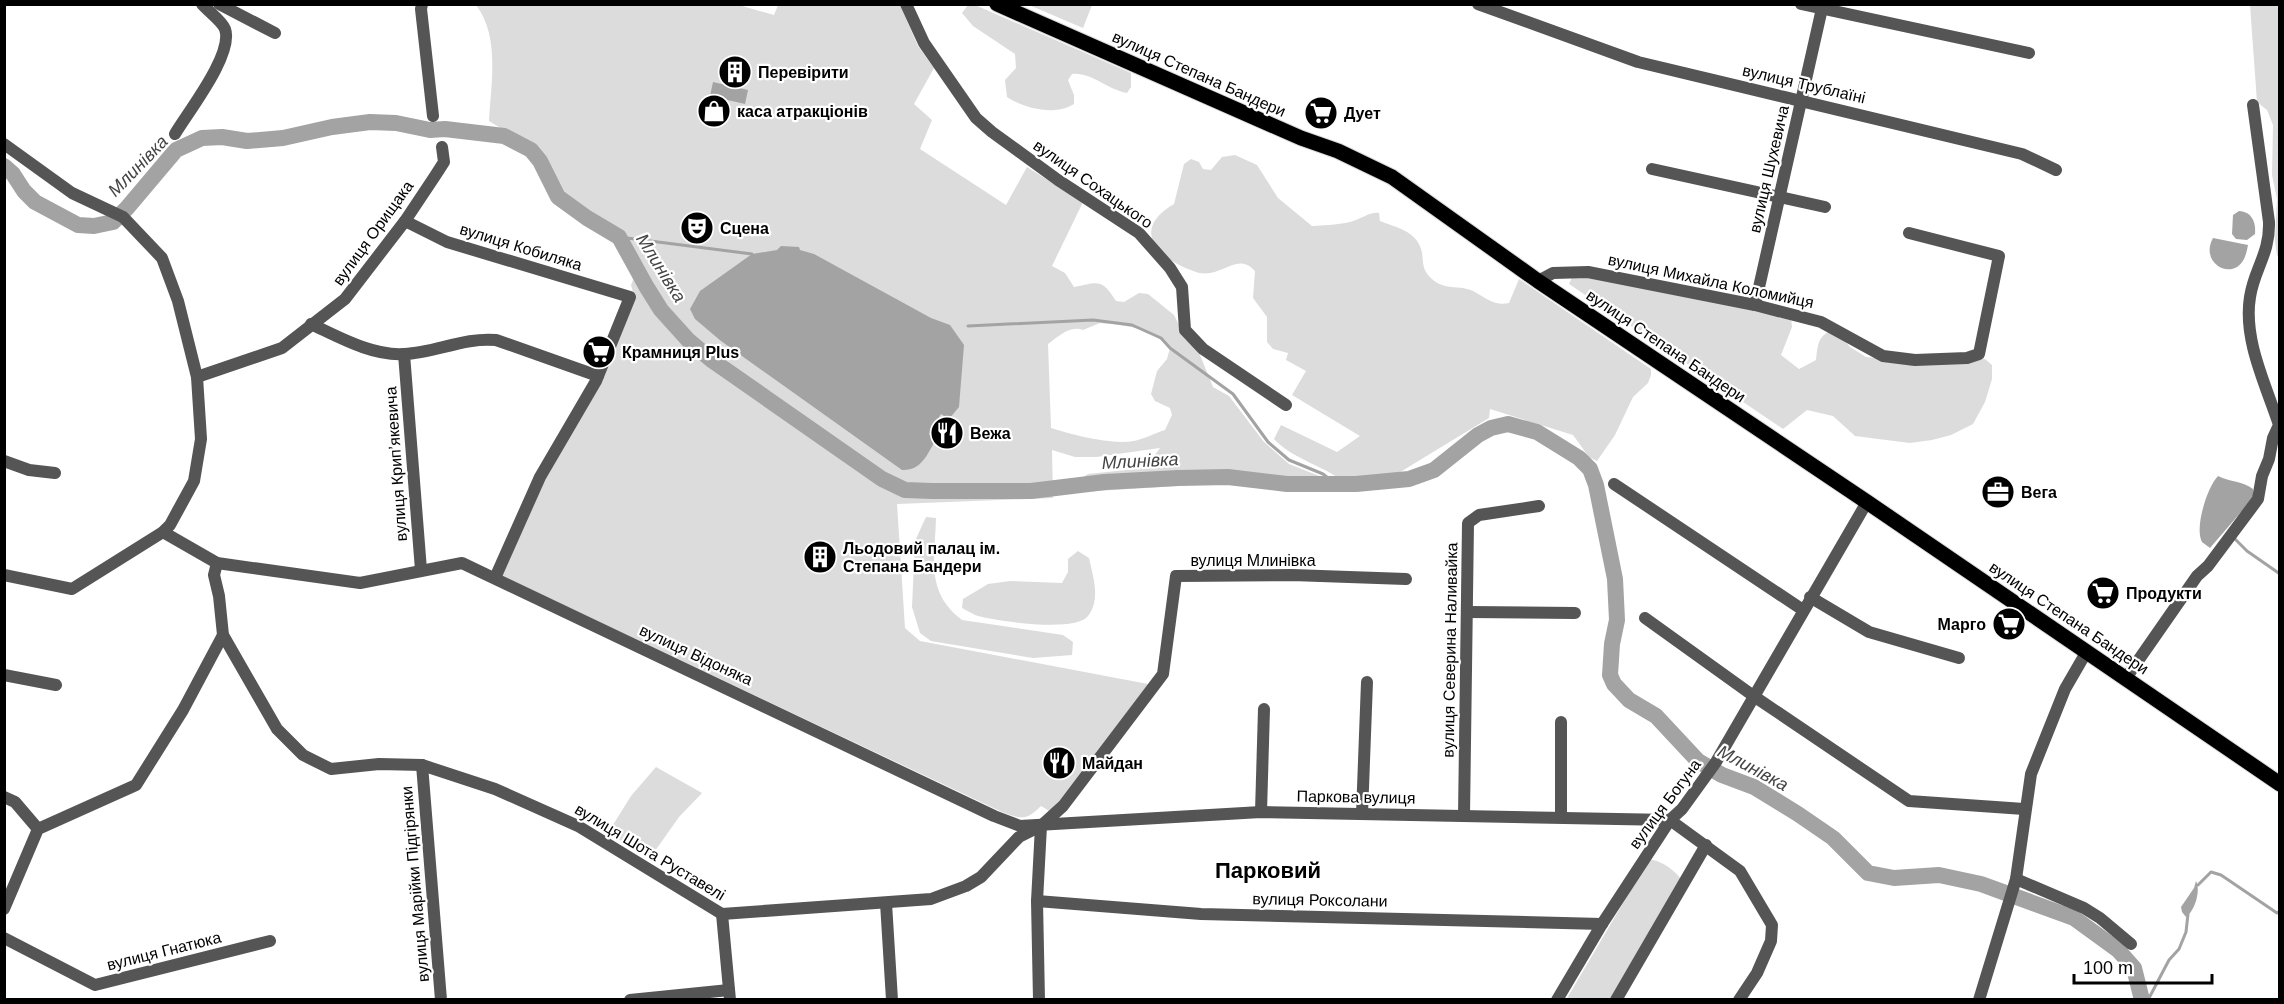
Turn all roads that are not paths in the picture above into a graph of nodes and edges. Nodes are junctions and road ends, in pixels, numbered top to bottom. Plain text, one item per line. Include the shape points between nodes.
1 (202, 4) edge
2 (219, 4) edge
3 (422, 4) edge
4 (906, 4) edge
5 (997, 4) edge
6 (1801, 4) edge
7 (1484, 6) edge
8 (1823, 7) edge
9 (274, 33) dead end
10 (2029, 53) dead end
11 (1802, 100) junction
12 (2253, 105) dead end
13 (433, 116) dead end
14 (175, 134) dead end
15 (4, 144) edge
16 (442, 147) dead end
17 (1652, 169) dead end
18 (2056, 170) dead end
19 (1781, 196) junction
20 (1825, 207) dead end
21 (405, 221) junction
22 (1909, 232) dead end
23 (1538, 281) junction
24 (1755, 305) junction
25 (311, 324) junction
26 (404, 354) junction
27 (598, 376) junction
28 (197, 377) junction
29 (1286, 405) dead end
30 (4, 461) edge
31 (55, 473) dead end
32 (1614, 484) dead end
33 (1867, 502) junction
34 (1539, 506) dead end
35 (163, 532) junction
36 (217, 563) junction
37 (421, 570) junction
38 (4, 575) edge
39 (495, 578) junction
40 (1406, 579) dead end
41 (1810, 597) junction
42 (1803, 610) junction
43 (1468, 612) junction
44 (1575, 613) dead end
45 (1645, 618) dead end
46 (223, 635) junction
47 (2087, 651) junction
48 (1959, 658) dead end
49 (4, 675) edge
50 (2126, 678) junction
51 (1367, 682) dead end
52 (56, 685) dead end
53 (1755, 697) junction
54 (1264, 709) dead end
55 (1561, 722) dead end
56 (422, 765) junction
57 (2280, 784) edge
58 (4, 797) edge
59 (2024, 809) junction
60 (1261, 812) junction
61 (1362, 814) junction
62 (1464, 816) junction
63 (1561, 817) junction
64 (1670, 820) junction
65 (1041, 826) junction
66 (38, 829) junction
67 (1706, 845) junction
68 (2014, 883) junction
69 (1037, 901) junction
70 (886, 903) junction
71 (4, 909) edge
72 (722, 914) junction
73 (1602, 924) junction
74 (4, 938) edge
75 (270, 941) dead end
76 (2131, 944) dead end
77 (729, 995) edge
78 (441, 999) edge
79 (630, 999) edge
80 (892, 999) edge
81 (1039, 999) edge
82 (1557, 999) edge
83 (1616, 999) edge
84 (1738, 999) edge
85 (1978, 999) edge

1 - 14 street via 225,28 226,39 214,71
2 - 9 street
3 - 13 street
4 - 29 street, вулиця Сохацького via 924,43 976,118 1058,180 1138,233 1182,287 1185,330 1203,349
5 - 23 main road, вулиця Степана Бандери via 1290,133 1338,150 1392,177
6 - 8 street
7 - 11 street, вулиця Трублаїні via 1638,62
8 - 10 street
8 - 11 street, вулиця Шухевича
11 - 18 street, вулиця Трублаїні via 2022,154
11 - 19 street, вулиця Шухевича
12 - 50 street via 2270,239 2250,297 2250,339 2280,425 2273,438 2258,499
15 - 28 street via 72,193 118,214 162,258
16 - 21 street, вулиця Орищака via 444,162
17 - 19 street
19 - 20 street
19 - 24 street, вулиця Шухевича
21 - 25 street, вулиця Орищака via 345,299
21 - 27 street, вулиця Кобиляка via 447,242 630,297
22 - 24 street, вулиця Михайла Коломийця via 1999,256 1979,354 1915,360 1883,356 1821,322
23 - 24 street, вулиця Михайла Коломийця via 1553,273 1588,272
23 - 33 main road, вулиця Степана Бандери
25 - 26 street via 361,346
25 - 28 street, вулиця Орищака via 282,348
26 - 27 street via 478,338 496,340
26 - 37 street, вулиця Крипʼякевича
27 - 39 street via 540,477
28 - 35 street via 201,439 194,481
30 - 31 street via 29,470
32 - 42 street
33 - 41 street, вулиця Богуна
33 - 47 main road, вулиця Степана Бандери
34 - 43 street, вулиця Северина Наливайка via 1479,515 1468,524
35 - 36 street, вулиця Відоняка
35 - 38 street via 72,589
36 - 37 street, вулиця Відоняка via 360,583
36 - 46 street, вулиця Шота Руставелі via 214,575
37 - 39 street, вулиця Відоняка via 462,562
39 - 65 street, вулиця Відоняка via 994,816 1020,826
40 - 65 street, вулиця Млинівка via 1176,576 1162,674 1062,806
41 - 42 street, вулиця Богуна
41 - 48 street via 1869,632
42 - 53 street, вулиця Богуна
43 - 44 street
43 - 62 street, вулиця Северина Наливайка
45 - 53 street
46 - 56 street, вулиця Шота Руставелі via 277,729 303,755 331,769
46 - 66 street via 183,710 136,785
47 - 50 main road, вулиця Степана Бандери
47 - 59 street via 2065,689 2031,774
49 - 52 street
50 - 57 main road, вулиця Степана Бандери
51 - 61 street
53 - 59 street via 1909,801
53 - 64 street, вулиця Богуна via 1707,777
54 - 60 street
55 - 63 street
56 - 72 street, вулиця Шота Руставелі via 495,789 578,826
56 - 78 street, вулиця Марійки Підгірянки
58 - 66 street via 15,802
59 - 68 street
60 - 61 street, Паркова вулиця
60 - 65 street, Паркова вулиця
61 - 62 street, Паркова вулиця
62 - 63 street, Паркова вулиця
63 - 64 street, Паркова вулиця
64 - 67 street
64 - 73 street, вулиця Богуна
65 - 69 street
65 - 70 street, вулиця Шота Руставелі via 1018,837 981,877 966,886 931,899
66 - 71 street
67 - 83 street
67 - 84 street via 1740,871 1772,925 1772,941 1757,973
68 - 76 street via 2084,908
68 - 85 street
69 - 73 street, вулиця Роксолани via 1201,914
69 - 81 street
70 - 72 street, вулиця Шота Руставелі
70 - 80 street
72 - 77 street
73 - 82 street, вулиця Богуна
74 - 75 street, вулиця Гнатюка via 95,985
77 - 79 street

